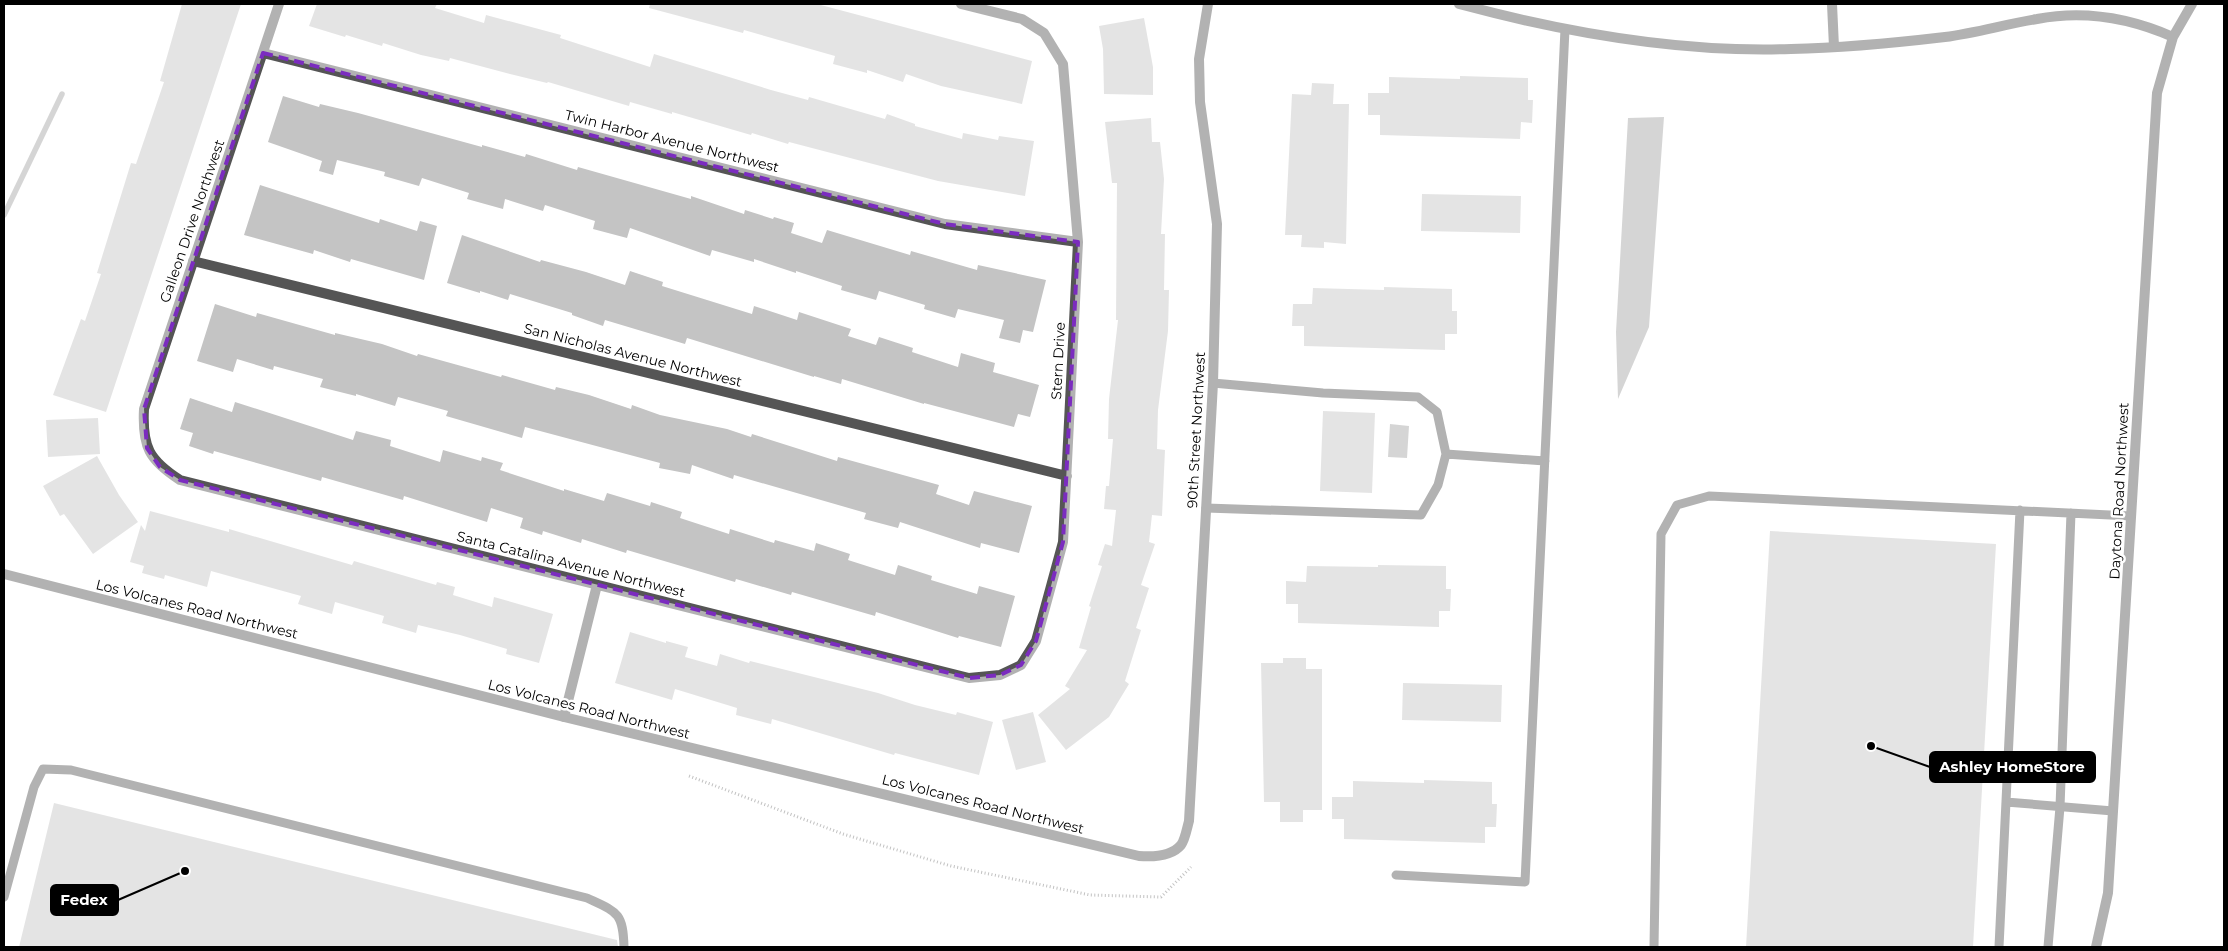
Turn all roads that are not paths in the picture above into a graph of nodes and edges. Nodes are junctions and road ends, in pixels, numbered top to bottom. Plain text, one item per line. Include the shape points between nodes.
1 (279, 4) edge
2 (961, 4) edge
3 (1208, 4) edge
4 (1459, 4) edge
5 (1832, 4) edge
6 (2192, 4) edge
7 (1565, 29) junction
8 (2173, 37) junction
9 (1834, 47) junction
10 (263, 53) junction
11 (1078, 242) junction
12 (193, 261) junction
13 (1213, 383) junction
14 (148, 448) joint
15 (1446, 454) junction
16 (1544, 462) junction
17 (1067, 476) junction
18 (1206, 508) junction
19 (2020, 510) junction
20 (2071, 513) junction
21 (2131, 516) junction
22 (4, 574) edge
23 (597, 585) junction
24 (1000, 675) joint
25 (564, 717) junction
26 (2006, 802) junction
27 (2060, 806) junction
28 (2113, 811) junction
29 (1170, 853) joint
30 (1396, 876) dead end
31 (4, 896) edge
32 (624, 947) edge
33 (1654, 947) edge
34 (1999, 947) edge
35 (2048, 947) edge
36 (2096, 947) edge

1 - 10 street, Galleon Drive Northwest
2 - 11 street, Stern Drive via 1022,20 1044,34 1062,64
3 - 13 street, 90th Street Northwest via 1199,58 1200,102 1217,224
4 - 7 street
5 - 9 street
6 - 8 street, Daytona Road Northwest
7 - 9 street via 1680,46 1753,50
7 - 16 lane
8 - 9 street via 2112,17 2068,15 1946,37
8 - 21 street, Daytona Road Northwest via 2156,93
10 - 11 street, Twin Harbor Avenue Northwest via 945,224
10 - 12 street, Galleon Drive Northwest
11 - 17 street, Stern Drive
12 - 14 street, Galleon Drive Northwest via 144,409 143,430
12 - 17 street, San Nicholas Avenue Northwest
13 - 15 lane via 1418,397 1437,412
13 - 18 street, 90th Street Northwest
14 - 23 street, Santa Catalina Avenue Northwest via 160,467 180,480
15 - 16 lane
15 - 18 lane via 1438,485 1421,515
16 - 30 lane via 1525,882
17 - 24 street, Stern Drive via 1063,542 1036,640 1021,664
18 - 29 street, 90th Street Northwest via 1189,821 1181,845
19 - 20 lane
19 - 26 lane
19 - 33 lane via 1708,496 1678,505 1661,534
20 - 21 lane
20 - 27 lane
21 - 28 street, Daytona Road Northwest
22 - 25 street, Los Volcanes Road Northwest
23 - 24 street, Santa Catalina Avenue Northwest via 969,678
23 - 25 street
25 - 29 street, Los Volcanes Road Northwest via 1139,856 1155,857
26 - 27 lane
26 - 34 lane
27 - 28 lane
27 - 35 lane
28 - 36 street, Daytona Road Northwest via 2108,893
31 - 32 lane via 34,787 43,769 71,770 587,898 614,911 624,924

